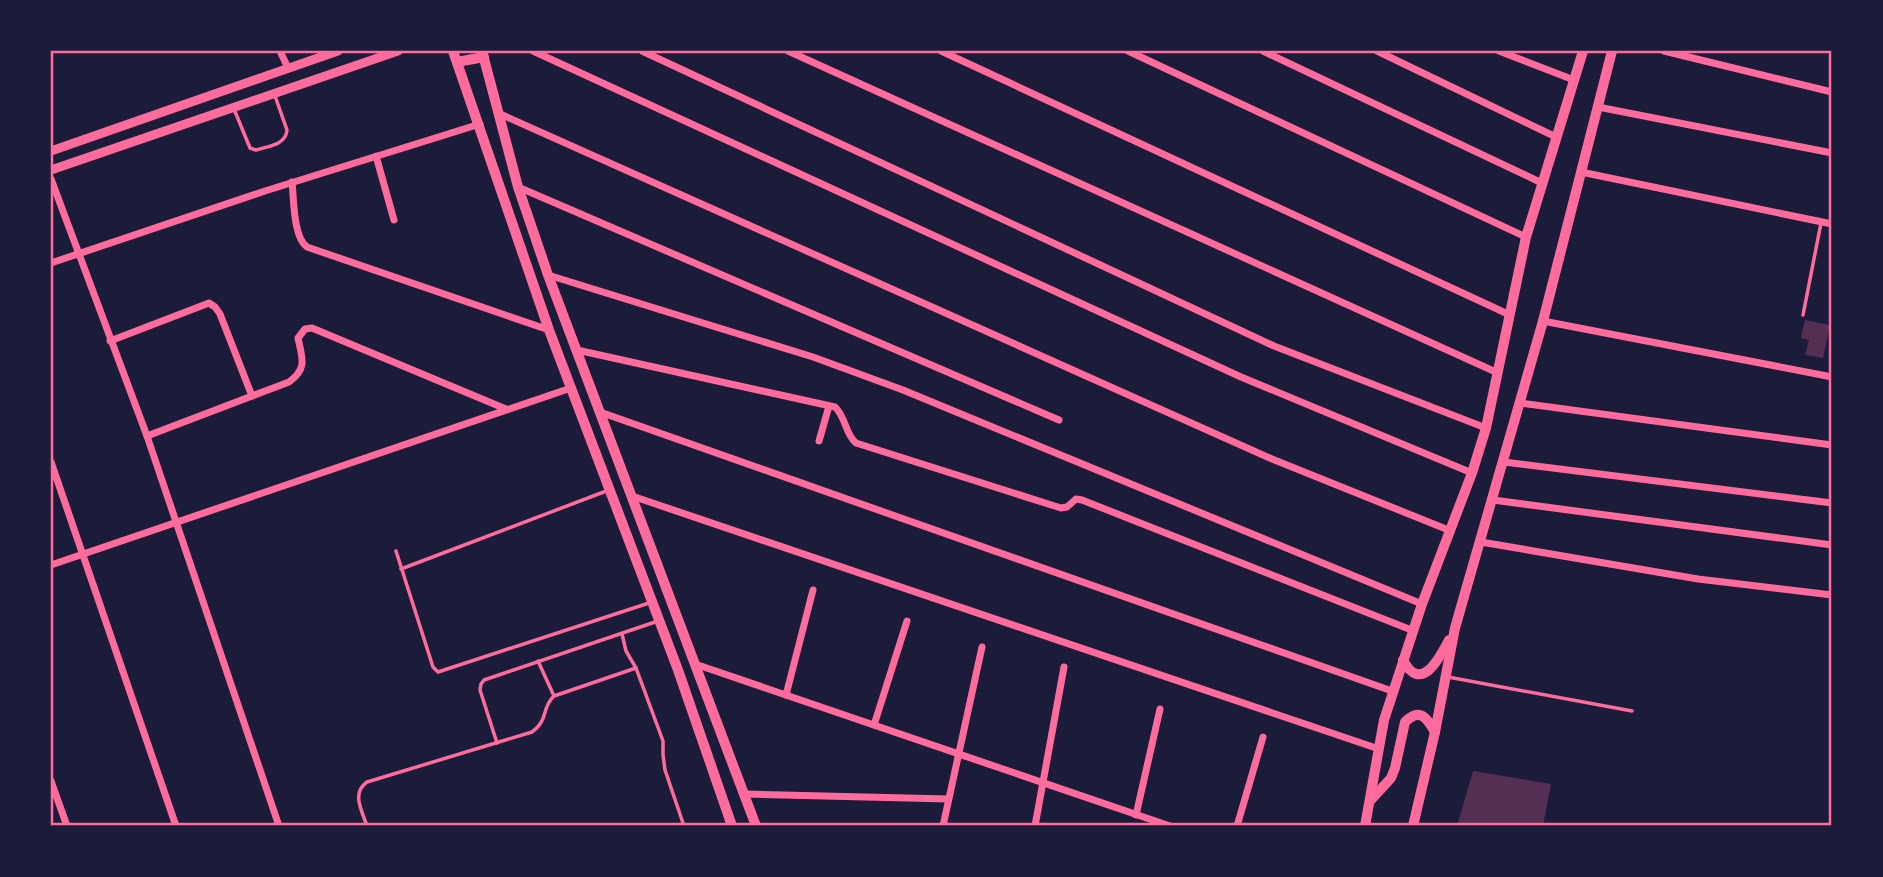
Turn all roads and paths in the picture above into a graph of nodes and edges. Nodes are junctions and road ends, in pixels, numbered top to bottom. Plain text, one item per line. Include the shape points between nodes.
1 (280, 51) edge
2 (338, 51) edge
3 (398, 51) edge
4 (453, 51) edge
5 (533, 51) edge
6 (642, 51) edge
7 (788, 51) edge
8 (941, 51) edge
9 (1128, 51) edge
10 (1263, 51) edge
11 (1377, 51) edge
12 (1499, 51) edge
13 (1583, 51) edge
14 (1612, 51) edge
15 (1664, 51) edge
16 (324, 53) edge
17 (483, 54) edge
18 (457, 62) junction
19 (288, 68) junction
20 (1574, 80) junction
21 (1832, 92) edge
22 (274, 93) junction
23 (233, 107) junction
24 (1598, 107) junction
25 (497, 113) junction
26 (480, 124) junction
27 (1556, 137) junction
28 (51, 151) edge
29 (1832, 153) edge
30 (376, 156) junction
31 (51, 170) edge
32 (1581, 172) junction
33 (51, 179) edge
34 (292, 182) junction
35 (1542, 183) junction
36 (518, 187) junction
37 (394, 220) dead end
38 (1822, 221) junction
39 (1832, 223) edge
40 (1526, 237) junction
41 (78, 254) junction
42 (51, 263) edge
43 (548, 275) junction
44 (1510, 315) junction
45 (1803, 315) dead end
46 (1544, 321) junction
47 (549, 330) junction
48 (110, 341) junction
49 (576, 350) junction
50 (1498, 373) junction
51 (1832, 377) edge
52 (571, 388) junction
53 (252, 396) junction
54 (1520, 403) junction
55 (829, 405) junction
56 (506, 409) junction
57 (600, 412) junction
58 (1059, 420) dead end
59 (1486, 428) junction
60 (146, 436) junction
61 (819, 441) dead end
62 (1832, 445) edge
63 (51, 462) edge
64 (1504, 462) junction
65 (1472, 473) junction
66 (610, 489) junction
67 (632, 496) junction
68 (1493, 500) junction
69 (1832, 503) edge
70 (177, 522) junction
71 (1451, 531) junction
72 (1481, 542) junction
73 (1832, 545) edge
74 (396, 551) dead end
75 (82, 555) junction
76 (51, 565) edge
77 (401, 569) junction
78 (814, 590) dead end
79 (1832, 595) edge
80 (652, 602) junction
81 (1422, 604) junction
82 (659, 621) junction
83 (907, 621) dead end
84 (1455, 628) junction
85 (1414, 631) junction
86 (622, 633) junction
87 (982, 647) dead end
88 (1403, 660) junction
89 (538, 661) junction
90 (695, 664) junction
91 (1065, 667) dead end
92 (636, 668) junction
93 (1446, 677) junction
94 (1392, 691) junction
95 (786, 695) junction
96 (554, 696) junction
97 (1160, 709) dead end
98 (1632, 711) dead end
99 (874, 725) junction
100 (1435, 732) junction
101 (1263, 737) dead end
102 (497, 743) junction
103 (1379, 749) junction
104 (959, 754) junction
105 (51, 781) edge
106 (1043, 783) junction
107 (744, 794) junction
108 (948, 799) junction
109 (1370, 801) junction
110 (1136, 815) junction
111 (67, 826) edge
112 (176, 826) edge
113 (279, 826) edge
114 (368, 826) edge
115 (684, 826) edge
116 (732, 826) edge
117 (756, 826) edge
118 (943, 826) edge
119 (1035, 826) edge
120 (1170, 826) edge
121 (1237, 826) edge
122 (1366, 826) edge
123 (1413, 826) edge

1 - 19 street
2 - 16 street
3 - 22 street
4 - 18 main road
5 - 65 street via 1241,377
6 - 59 street via 1274,346
7 - 50 street
8 - 44 street
9 - 40 street
10 - 35 street
11 - 27 street
12 - 20 street
13 - 20 main road
14 - 24 main road
15 - 21 street
16 - 19 street
17 - 18 main road
17 - 25 main road
18 - 26 main road
19 - 28 street
20 - 27 main road
22 - 23 street
22 - 23 lane via 287,130 283,141 250,148
23 - 31 street
24 - 29 street
24 - 32 main road
25 - 36 main road
25 - 71 street via 1272,459
26 - 30 street
26 - 47 main road
27 - 35 main road
30 - 34 street
30 - 37 street
32 - 38 street
32 - 46 main road
33 - 41 street
34 - 41 street
34 - 47 street via 298,233 307,247
35 - 40 main road
36 - 43 main road
36 - 58 street
38 - 39 street
38 - 45 lane
40 - 44 main road
41 - 42 street
41 - 48 street
43 - 49 main road
43 - 81 street via 800,353 890,386
44 - 50 main road
46 - 51 street
46 - 54 main road
47 - 52 main road
48 - 53 street via 209,303 220,314
48 - 60 street
49 - 55 street
49 - 57 main road
50 - 59 main road
52 - 56 street
52 - 66 main road
53 - 56 street via 289,382 301,372 298,338 312,328
53 - 60 street
54 - 62 street
54 - 64 main road
55 - 61 street
55 - 85 street via 839,410 856,443 1061,508 1082,500
56 - 70 street
57 - 67 main road
57 - 94 street
59 - 65 main road
60 - 70 street
63 - 75 street
64 - 68 main road
64 - 69 street
65 - 71 main road
66 - 77 lane
66 - 80 main road
67 - 90 main road
67 - 103 street
68 - 72 main road
68 - 73 street
70 - 75 street
70 - 113 street
71 - 81 main road
72 - 79 street via 1698,579
72 - 84 main road
74 - 77 lane
75 - 76 street
75 - 112 street
77 - 80 lane via 438,672
78 - 95 street
80 - 82 main road
81 - 85 main road
82 - 86 lane
82 - 116 main road
83 - 99 street
84 - 88 main road via 1426,673 1412,672
84 - 93 main road
85 - 88 main road
86 - 89 lane
86 - 92 lane
87 - 104 street
88 - 94 main road
89 - 96 lane
89 - 102 lane via 481,684
90 - 95 street
90 - 107 main road
91 - 106 street
92 - 96 lane
92 - 115 lane via 663,741 665,770
93 - 98 lane
93 - 100 main road
94 - 103 main road
95 - 99 street
96 - 102 lane via 538,728
97 - 110 street
99 - 104 street
100 - 109 main road via 1423,715 1405,722 1391,778
100 - 123 main road
101 - 121 street
102 - 114 lane via 367,782 358,794
103 - 109 main road
104 - 106 street
104 - 108 street
105 - 111 street
106 - 110 street
106 - 119 street
107 - 108 street
107 - 117 main road
108 - 118 street
109 - 122 main road
110 - 120 street

